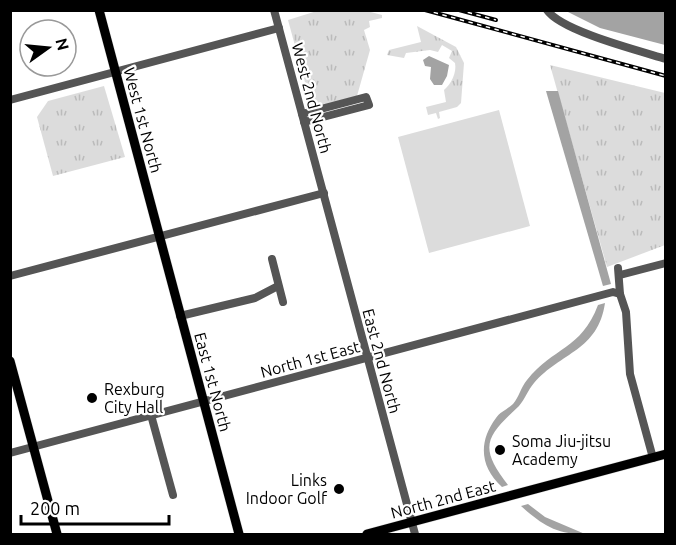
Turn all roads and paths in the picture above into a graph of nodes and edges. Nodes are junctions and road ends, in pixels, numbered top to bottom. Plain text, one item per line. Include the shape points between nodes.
1 (99, 10) edge
2 (274, 10) edge
3 (547, 10) edge
4 (279, 28) junction
5 (666, 59) edge
6 (114, 71) junction
7 (10, 100) edge
8 (303, 118) junction
9 (324, 193) junction
10 (158, 237) junction
11 (272, 260) dead end
12 (666, 263) edge
13 (10, 276) edge
14 (278, 286) junction
15 (620, 294) junction
16 (283, 302) dead end
17 (180, 316) junction
18 (367, 357) junction
19 (11, 363) edge
20 (202, 401) junction
21 (151, 415) junction
22 (34, 447) junction
23 (10, 453) edge
24 (666, 454) edge
25 (652, 458) junction
26 (173, 495) dead end
27 (412, 522) junction
28 (57, 534) edge
29 (239, 534) edge
30 (367, 534) edge
31 (415, 534) edge

1 - 6 main road, West 1st North
2 - 4 street, West 2nd North
3 - 5 street via 560,21 587,33
4 - 6 street
4 - 8 street, West 2nd North
6 - 7 street
6 - 10 main road, West 1st North
8 - 8 street via 369,105 366,97
8 - 9 street, West 2nd North
9 - 10 street
9 - 18 street, East 2nd North
10 - 13 street
10 - 17 main road, East 1st North
11 - 14 street
12 - 15 street via 619,272
14 - 16 street
14 - 17 street via 255,297
15 - 18 street, North 1st East via 613,292
15 - 25 street via 626,312 630,374
17 - 20 main road, East 1st North
18 - 20 street, North 1st East
18 - 27 street, East 2nd North
19 - 22 main road
20 - 21 street, North 1st East
20 - 29 main road, East 1st North
21 - 22 street, North 1st East
21 - 26 street
22 - 23 street, North 1st East
22 - 28 main road
24 - 25 main road, North 2nd East
25 - 27 main road, North 2nd East
27 - 30 main road, North 2nd East
27 - 31 street, East 2nd North

